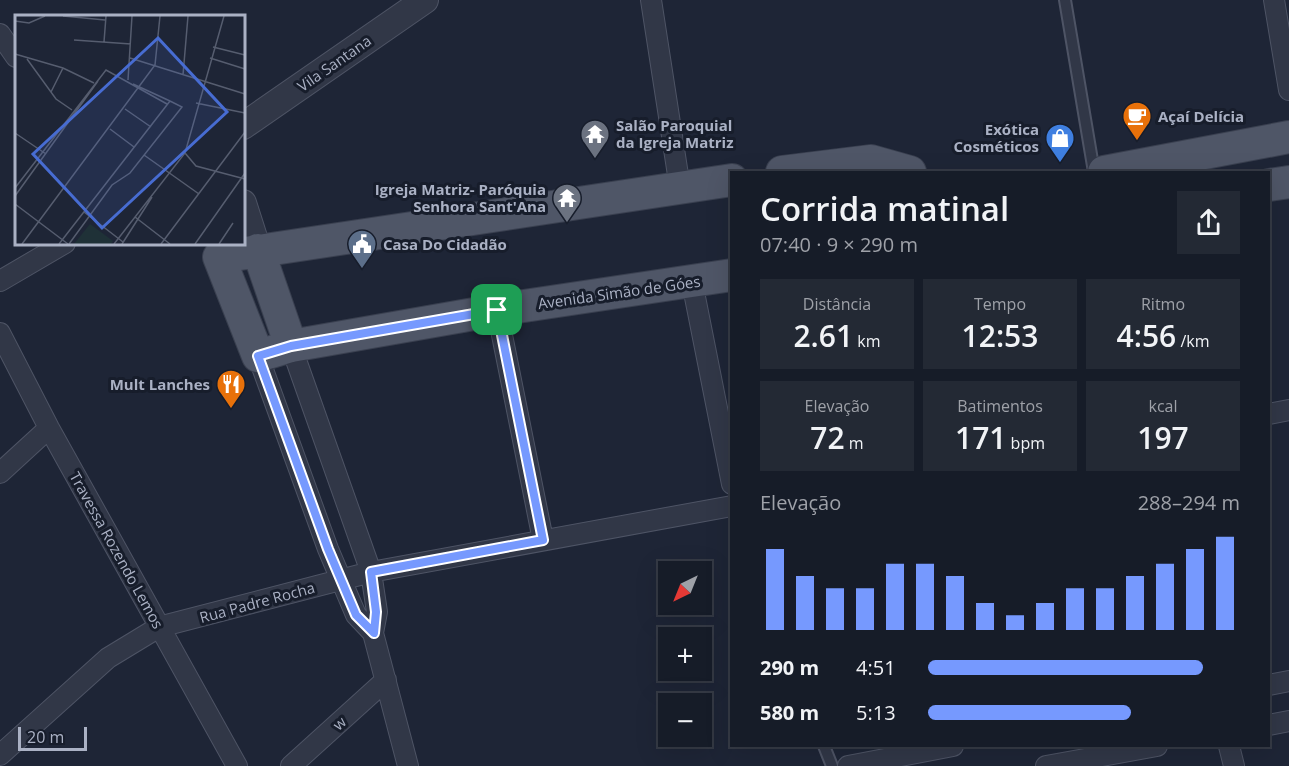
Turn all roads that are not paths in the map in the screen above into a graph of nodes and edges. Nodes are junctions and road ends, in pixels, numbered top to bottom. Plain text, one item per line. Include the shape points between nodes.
1 (425, 0) edge
2 (651, 0) edge
3 (1065, 0) edge
4 (1274, 0) edge
5 (0, 34) edge
6 (15, 56) edge
7 (1289, 90) edge
8 (244, 125) edge
9 (1289, 137) edge
10 (790, 171) edge
11 (906, 171) edge
12 (1094, 171) edge
13 (1109, 171) edge
14 (730, 180) edge
15 (1289, 182) edge
16 (1270, 185) edge
17 (680, 188) junction
18 (244, 206) edge
19 (63, 244) edge
20 (216, 250) edge
21 (258, 250) junction
22 (730, 275) edge
23 (0, 280) edge
24 (692, 282) junction
25 (497, 310) junction
26 (0, 333) edge
27 (291, 346) junction
28 (258, 356) junction
29 (1289, 410) edge
30 (1270, 414) edge
31 (49, 428) junction
32 (0, 473) edge
33 (730, 474) edge
34 (730, 506) edge
35 (543, 540) junction
36 (371, 572) junction
37 (342, 579) junction
38 (159, 627) junction
39 (374, 633) junction
40 (386, 680) junction
41 (1289, 681) edge
42 (1270, 685) edge
43 (1289, 722) edge
44 (1270, 725) edge
45 (824, 747) edge
46 (948, 747) edge
47 (1151, 747) edge
48 (1229, 747) edge
49 (0, 755) edge
50 (237, 766) edge
51 (291, 766) edge
52 (408, 766) edge
53 (832, 766) edge
54 (849, 766) edge
55 (1046, 766) edge
56 (1234, 766) edge

1 - 8 street, Vila Santana
2 - 17 street
3 - 12 lane
4 - 7 street
5 - 6 street
9 - 13 main road
10 - 11 main road via 871,161
14 - 17 main road
15 - 16 main road
17 - 21 main road
18 - 21 street
19 - 23 street
20 - 21 main road
20 - 28 main road
21 - 27 main road
22 - 24 main road, Avenida Simão de Góes
24 - 25 main road, Avenida Simão de Góes
24 - 33 street
25 - 27 main road, Avenida Simão de Góes
25 - 35 street
26 - 31 street, Travessa Rozendo Lemos
27 - 28 main road, Avenida Simão de Góes
27 - 36 street
28 - 37 street
29 - 30 street
31 - 32 street
31 - 38 street, Travessa Rozendo Lemos
34 - 35 street, Rua Padre Rocha
35 - 36 street, Rua Padre Rocha
36 - 37 street, Rua Padre Rocha
36 - 39 street via 376,612
37 - 38 street, Rua Padre Rocha
37 - 39 street via 356,615
38 - 49 street, Rua Padre Rocha via 108,658
38 - 50 street, Travessa Rozendo Lemos
39 - 40 street
40 - 51 street, w
40 - 52 street
41 - 42 street
43 - 44 street
45 - 53 lane
46 - 54 street
47 - 55 street
48 - 56 street

